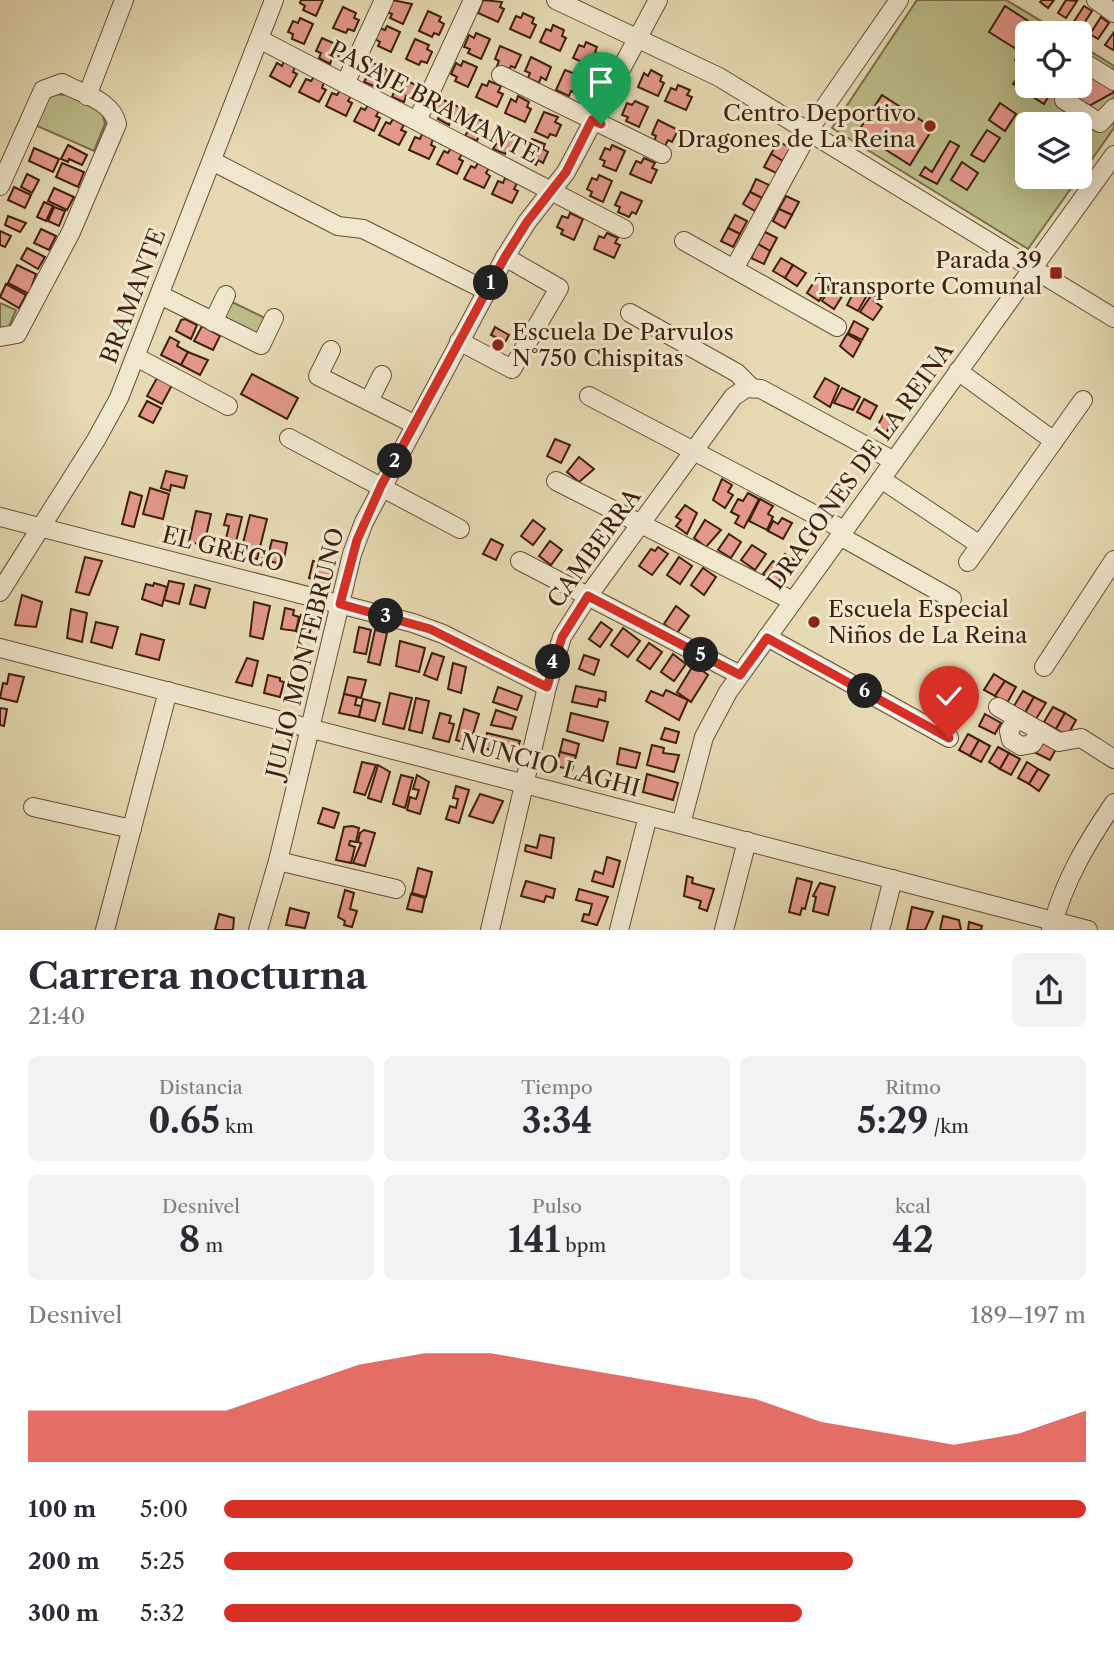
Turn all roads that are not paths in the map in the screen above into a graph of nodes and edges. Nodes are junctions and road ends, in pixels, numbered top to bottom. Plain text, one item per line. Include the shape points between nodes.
1 (124, 0) edge
2 (274, 0) edge
3 (384, 0) edge
4 (473, 0) edge
5 (556, 0) edge
6 (658, 0) edge
7 (899, 0) edge
8 (1096, 0) edge
9 (1114, 13) edge
10 (259, 38) junction
11 (639, 38) junction
12 (1092, 67) edge
13 (501, 75) dead end
14 (1114, 81) edge
15 (345, 84) junction
16 (87, 96) junction
17 (1064, 100) dead end
18 (1114, 108) edge
19 (592, 120) junction
20 (417, 121) junction
21 (809, 132) junction
22 (662, 154) dead end
23 (1114, 155) edge
24 (212, 161) junction
25 (0, 186) edge
26 (551, 191) junction
27 (624, 229) dead end
28 (684, 242) dead end
29 (505, 257) junction
30 (1032, 268) junction
31 (734, 270) junction
32 (486, 292) junction
33 (160, 295) junction
34 (226, 295) dead end
35 (630, 313) dead end
36 (274, 318) dead end
37 (1114, 318) edge
38 (213, 321) junction
39 (837, 327) dead end
40 (0, 337) edge
41 (459, 341) junction
42 (331, 349) dead end
43 (135, 357) junction
44 (958, 371) junction
45 (382, 375) dead end
46 (751, 387) junction
47 (589, 396) dead end
48 (1083, 400) dead end
49 (369, 401) junction
50 (228, 406) dead end
51 (414, 424) junction
52 (289, 438) dead end
53 (1054, 441) junction
54 (694, 451) junction
55 (894, 461) junction
56 (881, 479) junction
57 (556, 481) dead end
58 (381, 486) junction
59 (0, 517) edge
60 (640, 524) junction
61 (40, 528) junction
62 (460, 529) dead end
63 (842, 533) junction
64 (980, 545) junction
65 (1114, 560) edge
66 (520, 561) dead end
67 (968, 562) dead end
68 (0, 592) edge
69 (588, 596) junction
70 (952, 599) dead end
71 (793, 601) junction
72 (340, 604) junction
73 (767, 638) junction
74 (0, 648) edge
75 (1044, 667) dead end
76 (740, 675) junction
77 (547, 687) junction
78 (168, 691) junction
79 (999, 707) dead end
80 (310, 728) junction
81 (949, 738) dead end
82 (1114, 759) edge
83 (526, 784) junction
84 (1114, 803) edge
85 (33, 807) dead end
86 (649, 816) junction
87 (681, 824) junction
88 (132, 829) junction
89 (747, 841) junction
90 (278, 861) junction
91 (892, 879) junction
92 (397, 890) dead end
93 (1053, 925) edge
94 (106, 929) edge
95 (258, 929) edge
96 (490, 929) edge
97 (619, 929) edge
98 (724, 929) edge
99 (880, 929) edge
100 (1088, 929) edge

1 - 16 street
2 - 10 street, BRAMANTE
3 - 15 street
4 - 20 street
5 - 11 street
6 - 11 street, JULIO MONTEBRUNO
7 - 21 street
8 - 9 street
10 - 15 street, PASAJE BRAMANTE
10 - 24 street, BRAMANTE
11 - 19 street, JULIO MONTEBRUNO
11 - 21 street via 719,77
12 - 14 street
13 - 19 street
15 - 20 street, PASAJE BRAMANTE
16 - 25 street via 62,83 43,90
16 - 40 street via 104,103 117,124 71,232 17,334
17 - 18 street via 1100,123
19 - 22 street
19 - 26 street, JULIO MONTEBRUNO
20 - 26 street, PASAJE BRAMANTE
21 - 30 street
21 - 31 street
23 - 30 street, DRAGONES DE LA REINA
24 - 32 street via 343,229 363,229
24 - 33 street, BRAMANTE
26 - 27 street, PASAJE BRAMANTE
26 - 29 street, JULIO MONTEBRUNO
28 - 31 street
29 - 32 street, JULIO MONTEBRUNO
29 - 41 street via 559,288 512,369
30 - 37 street
30 - 44 street, DRAGONES DE LA REINA
31 - 39 street
32 - 41 street, JULIO MONTEBRUNO
33 - 38 street
33 - 43 street, BRAMANTE
34 - 38 street
35 - 46 street via 742,376
36 - 38 street via 261,345
41 - 51 street, JULIO MONTEBRUNO
42 - 49 street via 318,376
43 - 50 street
43 - 61 street, BRAMANTE via 108,419
44 - 53 street
44 - 55 street, DRAGONES DE LA REINA
45 - 49 street
46 - 54 street, CAMBERRA via 736,393
46 - 55 street
47 - 54 street
48 - 53 street
49 - 51 street
51 - 58 street, JULIO MONTEBRUNO
52 - 58 street
53 - 64 street
54 - 60 street, CAMBERRA
54 - 63 street
55 - 56 street, DRAGONES DE LA REINA
56 - 63 street, DRAGONES DE LA REINA
56 - 64 street
57 - 60 street
58 - 62 street
58 - 72 street, JULIO MONTEBRUNO via 357,540
59 - 61 street, EL GRECO
60 - 69 street, CAMBERRA
60 - 71 street
61 - 68 street, BRAMANTE
61 - 72 street, EL GRECO
63 - 70 street
63 - 71 street, DRAGONES DE LA REINA
64 - 67 street
65 - 75 street
66 - 69 street
69 - 76 street
69 - 77 street, CAMBERRA via 562,637
71 - 73 street, DRAGONES DE LA REINA
72 - 77 street, EL GRECO via 430,629
72 - 80 street, JULIO MONTEBRUNO
73 - 76 street, DRAGONES DE LA REINA
73 - 81 street
74 - 78 street, NUNCIO LAGHI
76 - 87 street, DRAGONES DE LA REINA via 705,737
77 - 83 street, CAMBERRA
78 - 80 street, NUNCIO LAGHI
78 - 88 street
79 - 82 street via 1059,742 1081,738
80 - 83 street, NUNCIO LAGHI
80 - 90 street, JULIO MONTEBRUNO
83 - 86 street, NUNCIO LAGHI
83 - 96 street, CAMBERRA
84 - 93 street via 1075,862
85 - 88 street
86 - 87 street, NUNCIO LAGHI
86 - 97 street
87 - 89 street, NUNCIO LAGHI
88 - 94 street
89 - 91 street, NUNCIO LAGHI
89 - 98 street
90 - 92 street
90 - 95 street, JULIO MONTEBRUNO
91 - 93 street, NUNCIO LAGHI
91 - 99 street
93 - 100 street, NUNCIO LAGHI

